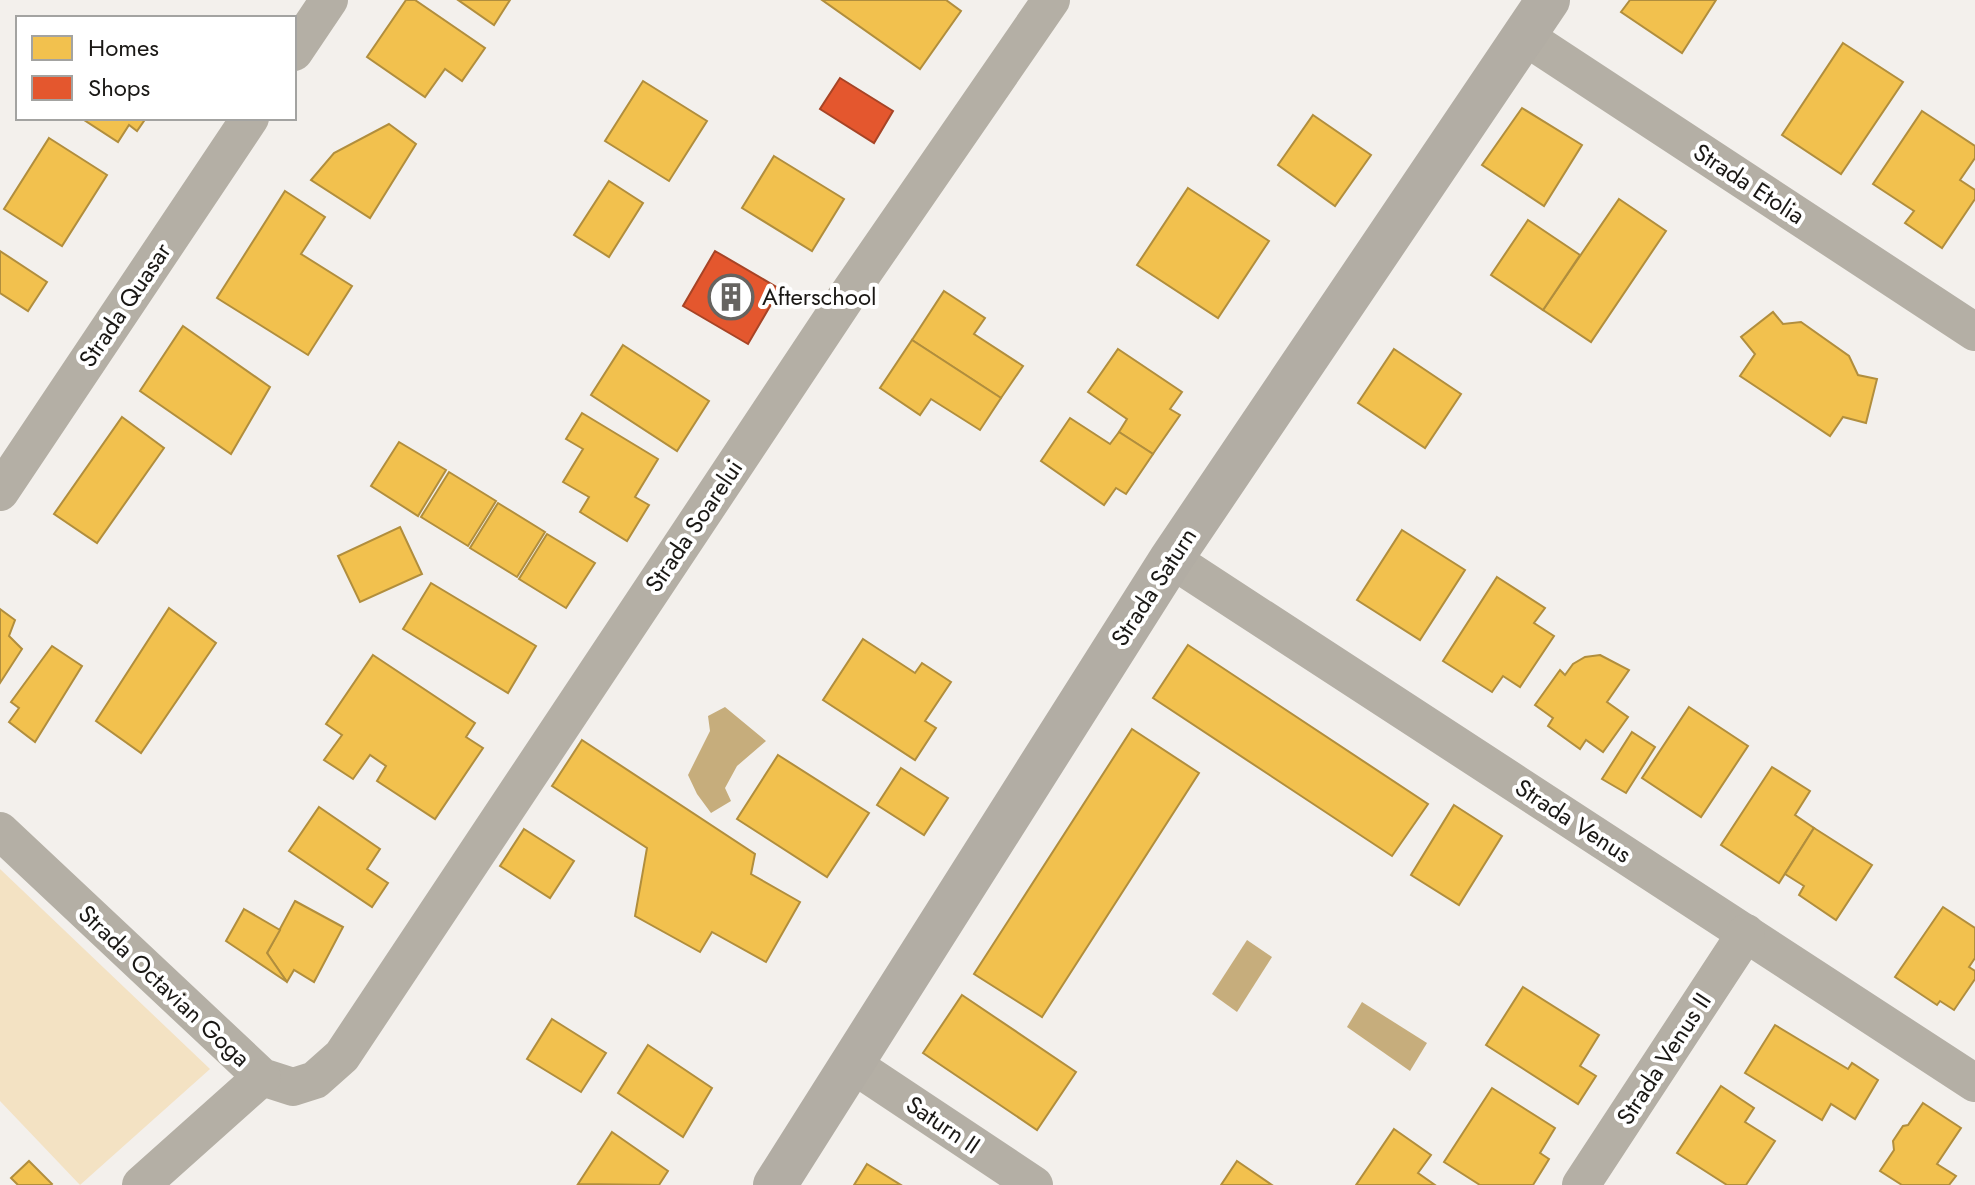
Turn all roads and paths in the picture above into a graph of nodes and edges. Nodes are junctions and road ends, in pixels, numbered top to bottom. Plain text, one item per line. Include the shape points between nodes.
1 (329, 0) edge
2 (1051, 0) edge
3 (1548, 0) edge
4 (1524, 36) junction
5 (296, 49) edge
6 (249, 120) edge
7 (1975, 332) edge
8 (0, 492) edge
9 (1171, 559) junction
10 (0, 831) edge
11 (1746, 933) junction
12 (342, 1056) joint
13 (852, 1064) junction
14 (262, 1077) junction
15 (1975, 1083) edge
16 (141, 1185) edge
17 (775, 1185) edge
18 (1034, 1185) edge
19 (1581, 1185) edge

1 - 5 street
2 - 12 street, Strada Soarelui via 836,313
3 - 4 street, Strada Saturn
4 - 7 street, Strada Etolia
4 - 9 street, Strada Saturn
6 - 8 street, Strada Quasar
9 - 11 street, Strada Venus
9 - 13 street, Strada Saturn
10 - 14 street, Strada Octavian Goga
11 - 15 street, Strada Venus
11 - 19 street, Strada Venus II
12 - 14 street, Strada Octavian Goga via 315,1080 293,1087
13 - 17 street, Strada Saturn
13 - 18 street, Saturn II
14 - 16 street

